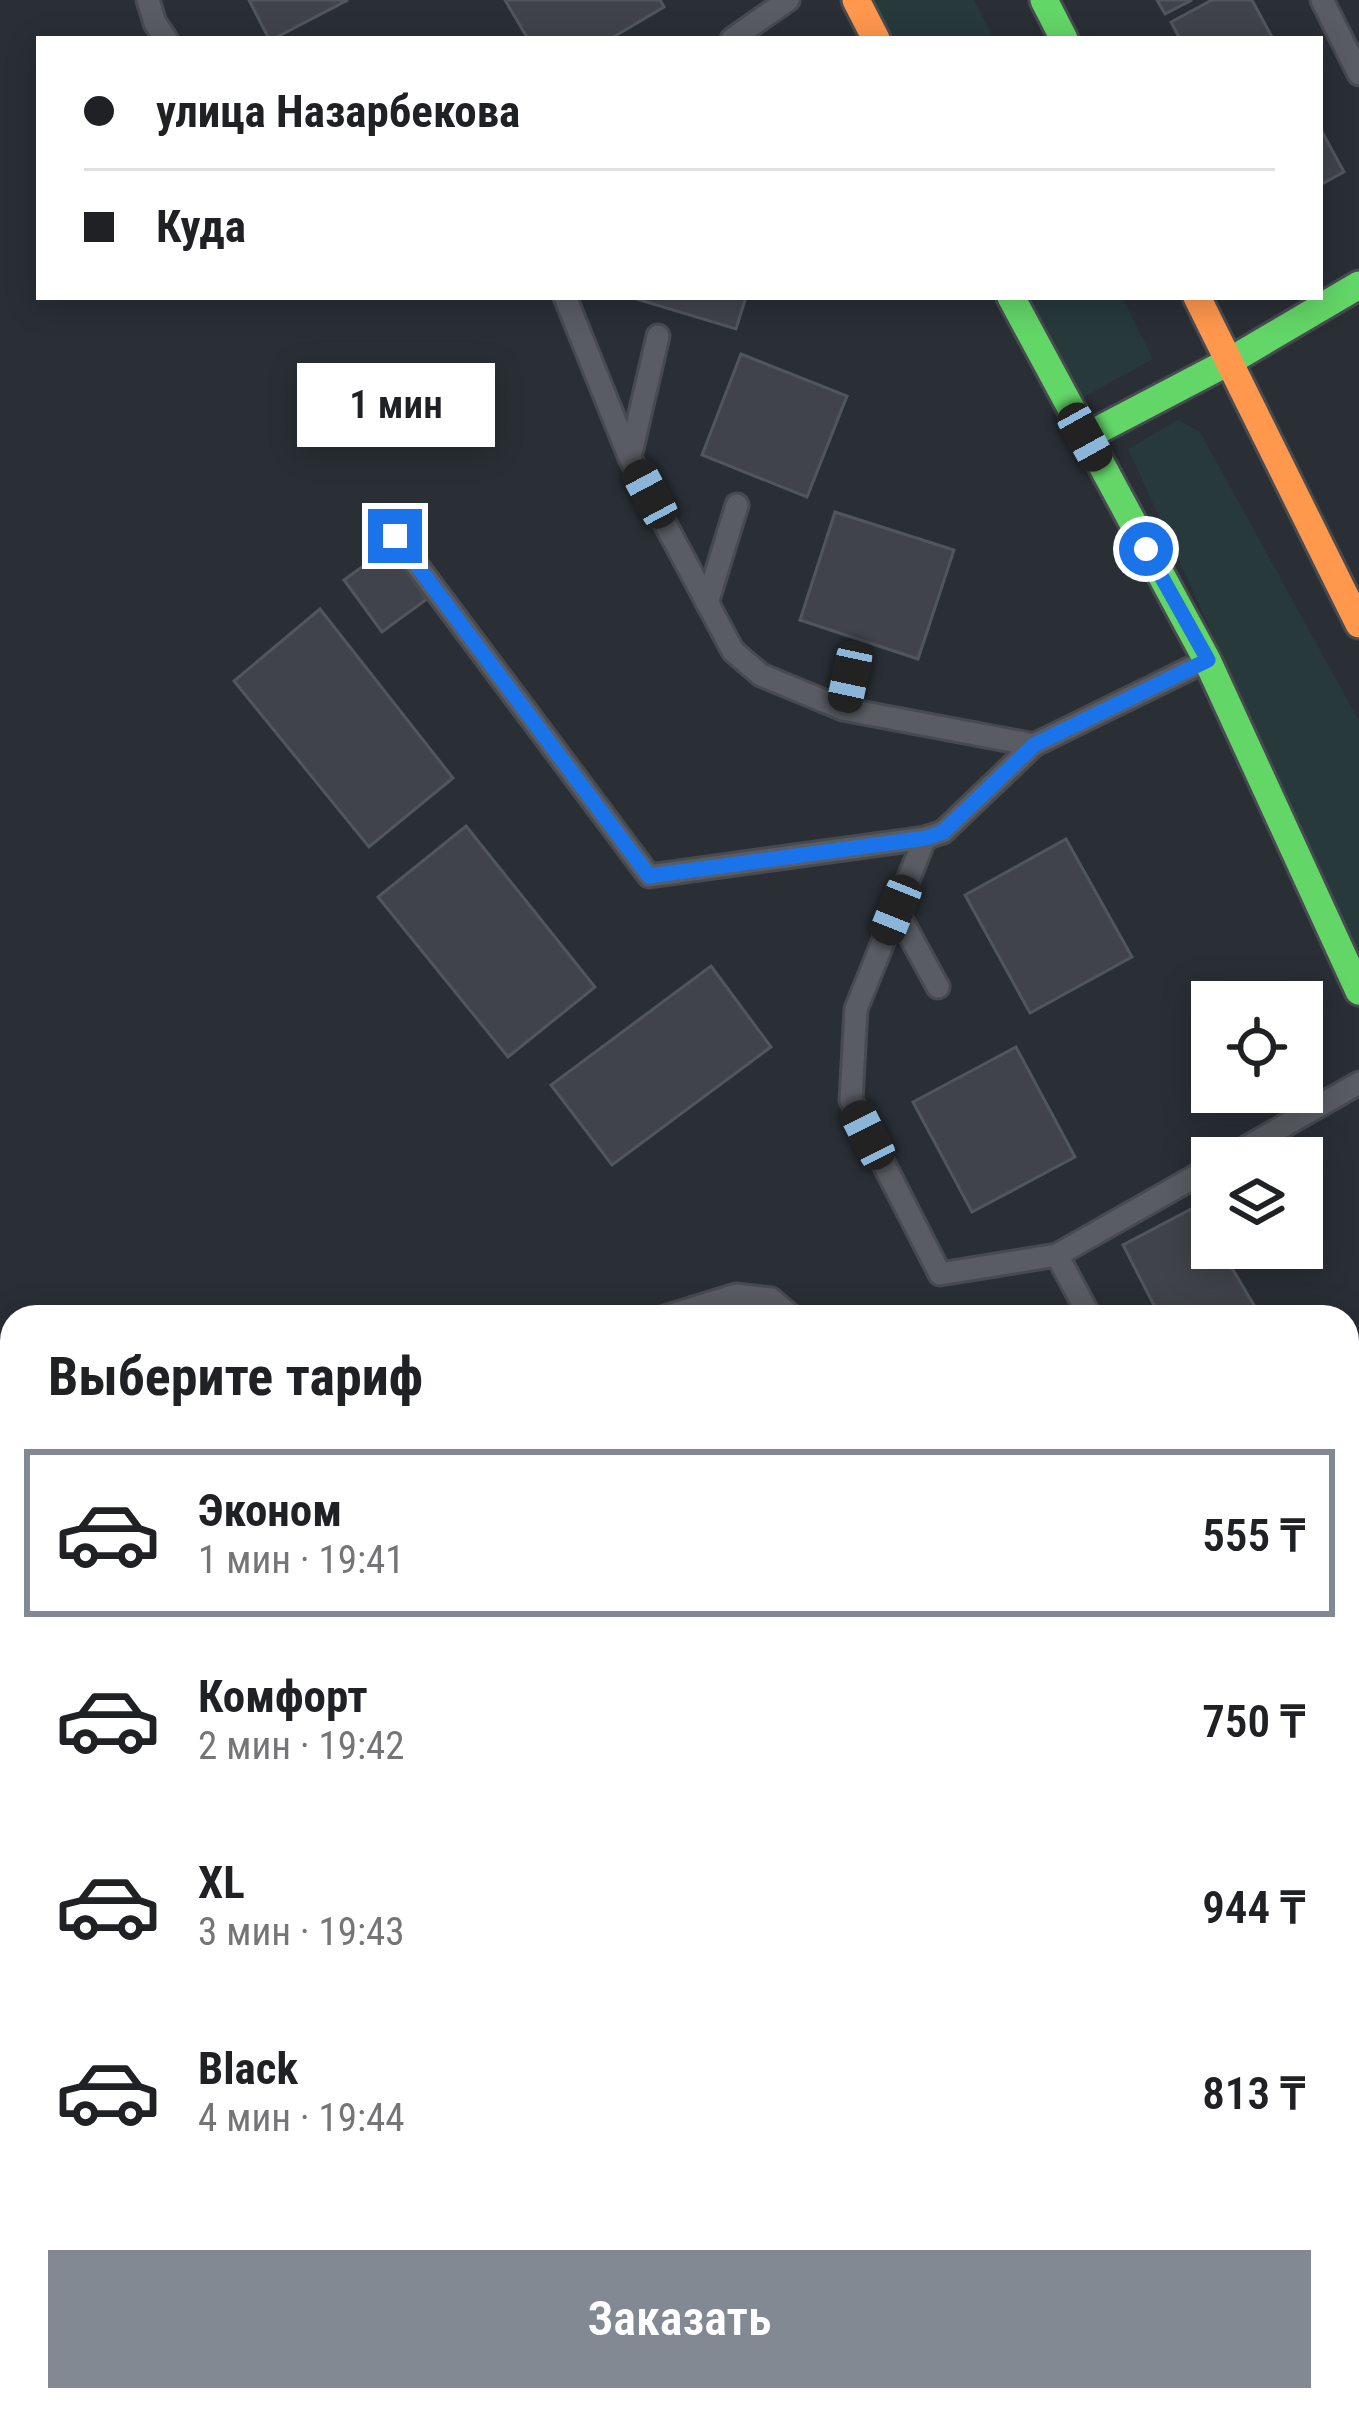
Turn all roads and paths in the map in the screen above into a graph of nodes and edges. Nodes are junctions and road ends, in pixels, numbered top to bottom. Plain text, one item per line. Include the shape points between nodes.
1 (148, 0) edge
2 (788, 0) edge
3 (856, 0) edge
4 (1044, 0) edge
5 (1322, 0) edge
6 (164, 36) edge
7 (736, 36) edge
8 (874, 36) edge
9 (1062, 36) edge
10 (1359, 74) edge
11 (1359, 286) edge
12 (566, 300) edge
13 (1013, 300) edge
14 (1199, 300) edge
15 (658, 336) dead end
16 (1230, 362) junction
17 (1085, 437) junction
18 (630, 458) junction
19 (737, 505) dead end
20 (395, 536) dead end
21 (707, 603) junction
22 (1359, 623) edge
23 (1208, 660) junction
24 (850, 677) dead end
25 (843, 710) junction
26 (1034, 745) junction
27 (926, 838) junction
28 (896, 910) junction
29 (938, 987) dead end
30 (1359, 991) edge
31 (1359, 1083) edge
32 (1265, 1137) edge
33 (1191, 1179) edge
34 (1057, 1255) junction
35 (704, 1305) edge
36 (778, 1305) edge
37 (1084, 1305) edge

1 - 6 lane
2 - 7 lane
3 - 8 street
4 - 9 street
5 - 10 lane
11 - 16 street
12 - 18 lane
13 - 17 street
14 - 16 street
15 - 18 lane
16 - 17 street
16 - 22 street
17 - 23 street
18 - 21 lane
19 - 21 lane
20 - 27 lane via 649,876
21 - 25 lane via 733,651 761,675
23 - 26 lane
23 - 30 street
24 - 25 lane
25 - 26 lane
26 - 27 lane via 943,832
27 - 28 lane
28 - 29 lane
28 - 34 lane via 856,1009 851,1100 940,1274
31 - 32 lane
33 - 34 lane
34 - 37 lane
35 - 36 lane via 736,1295

